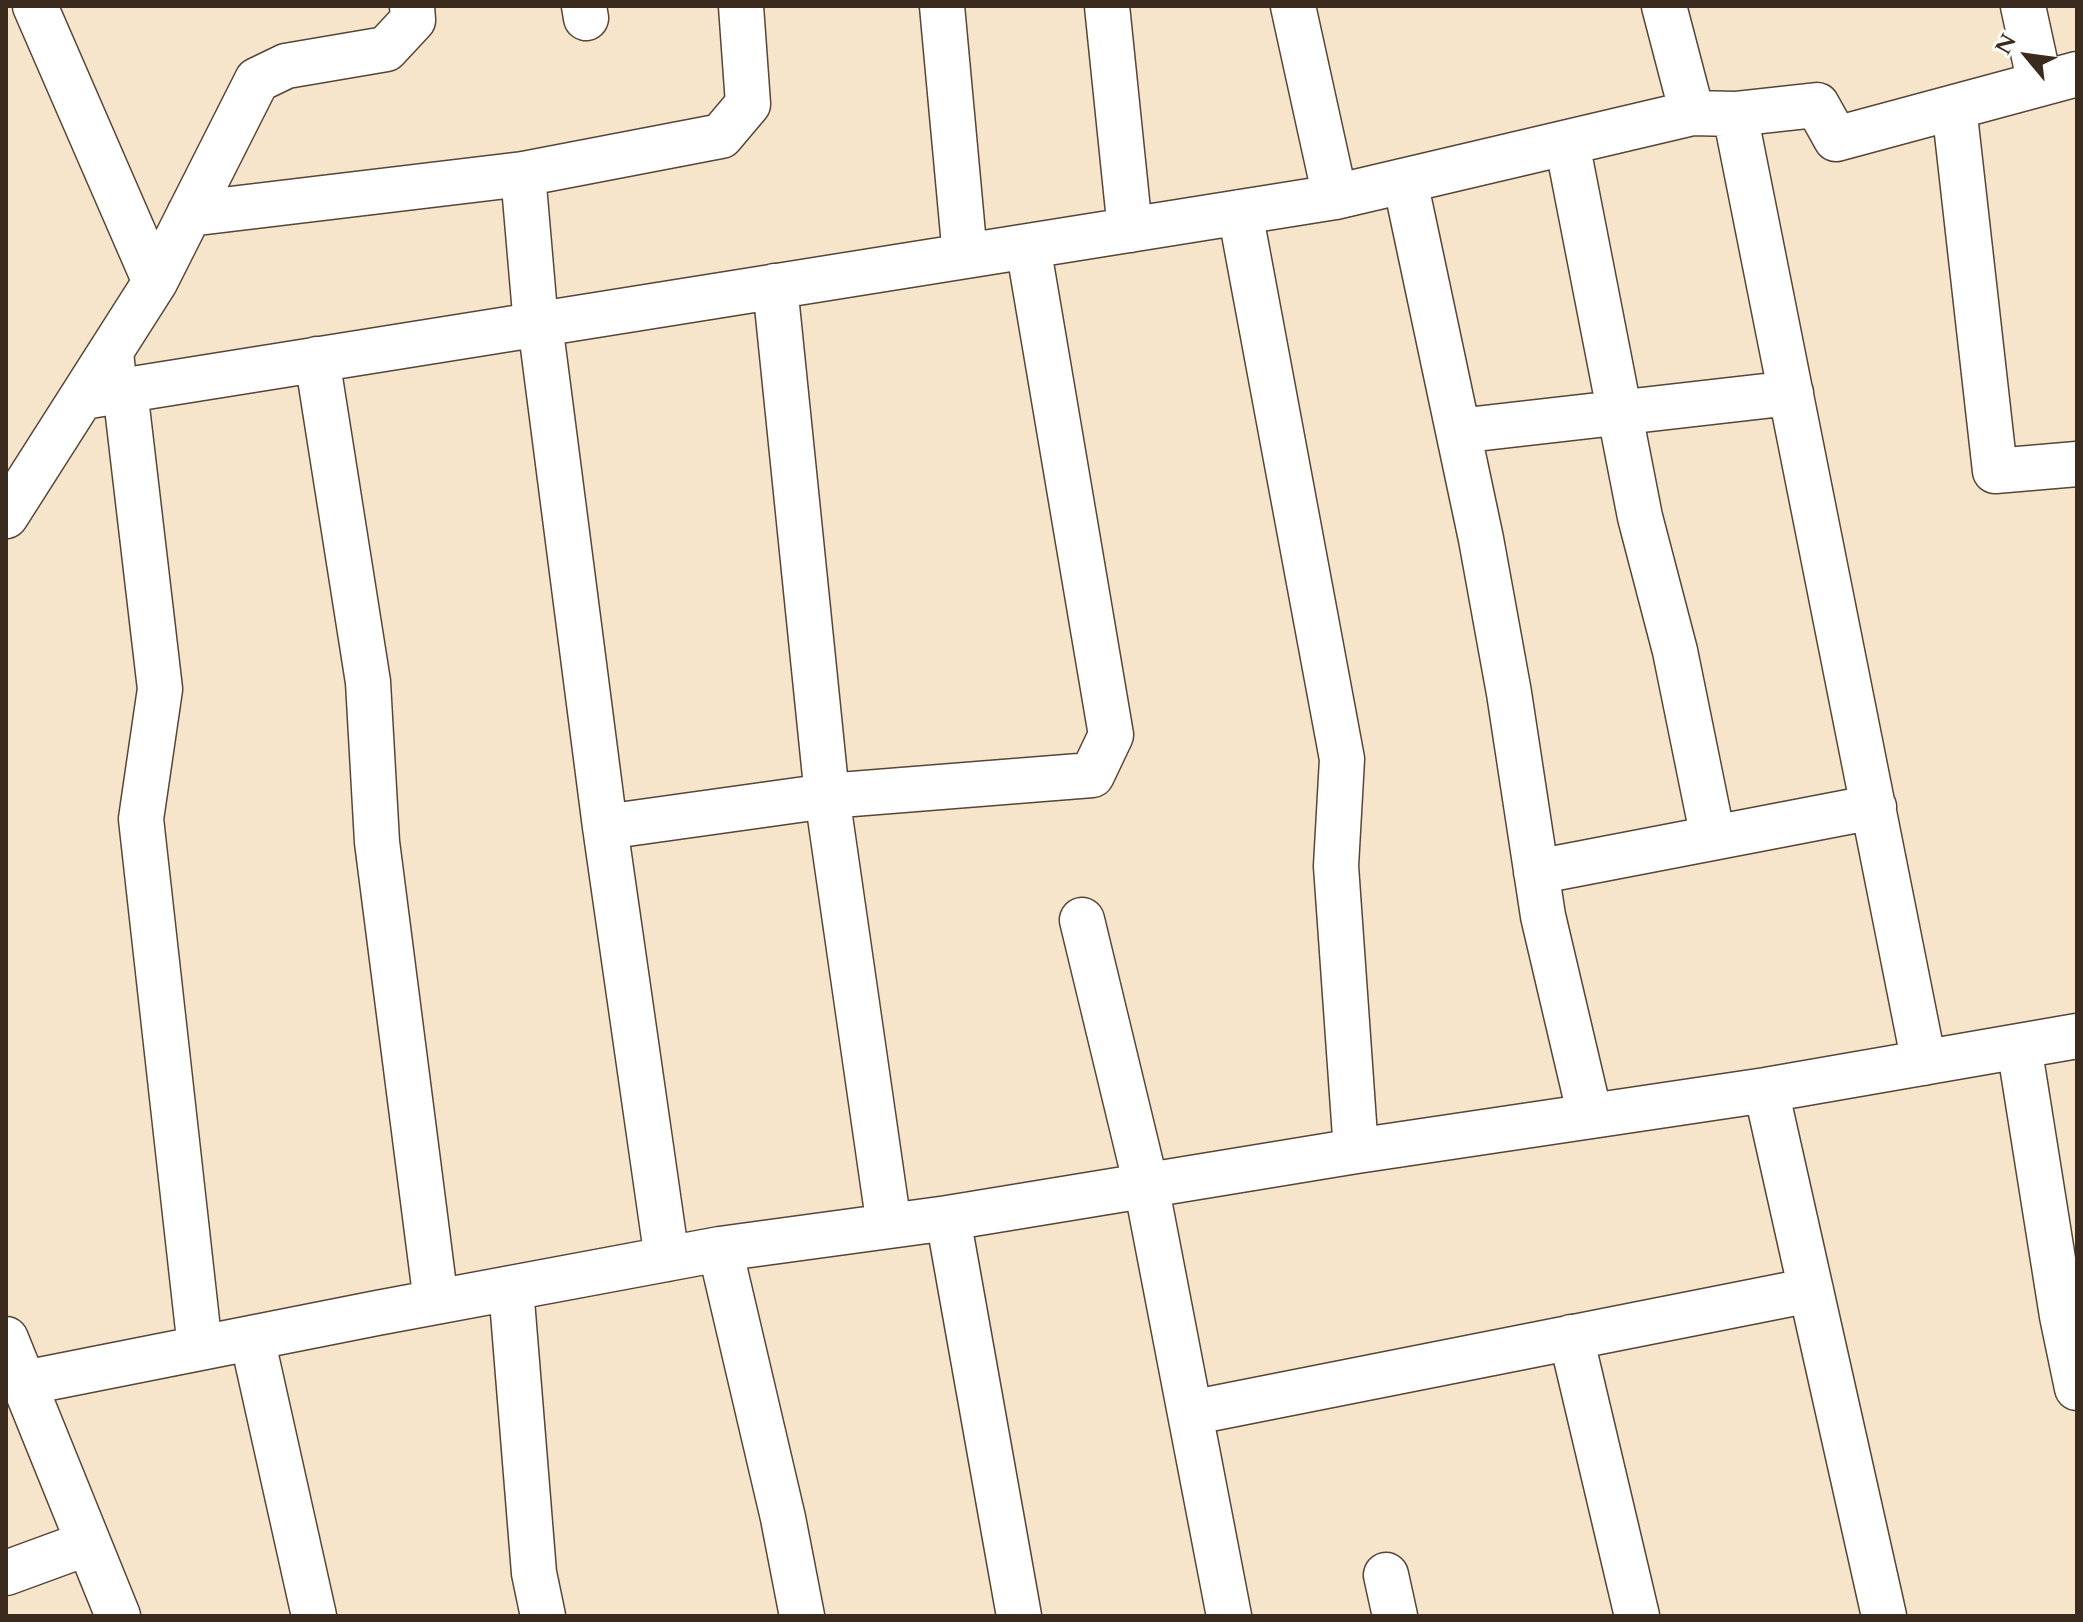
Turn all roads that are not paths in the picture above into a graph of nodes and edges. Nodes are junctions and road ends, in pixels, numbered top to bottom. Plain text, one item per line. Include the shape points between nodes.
1 (35, 6) edge
2 (412, 6) edge
3 (741, 6) edge
4 (942, 6) edge
5 (1107, 6) edge
6 (1293, 6) edge
7 (1664, 6) edge
8 (2023, 6) edge
9 (2059, 79) edge
10 (1954, 107) junction
11 (1692, 113) junction
12 (1735, 114) junction
13 (1567, 143) junction
14 (523, 174) junction
15 (1405, 181) junction
16 (1335, 197) junction
17 (1240, 212) junction
18 (189, 214) junction
19 (1130, 230) junction
20 (1028, 246) junction
21 (965, 256) junction
22 (155, 282) junction
23 (775, 286) junction
24 (536, 325) junction
25 (317, 359) junction
26 (118, 371) junction
27 (1791, 393) junction
28 (1622, 412) junction
29 (1458, 431) junction
30 (2077, 464) edge
31 (6, 516) edge
32 (827, 796) junction
33 (1874, 807) junction
34 (605, 827) junction
35 (1713, 838) junction
36 (1536, 872) junction
37 (1082, 920) dead end
38 (2077, 1036) edge
39 (2019, 1046) junction
40 (1924, 1063) junction
41 (1766, 1090) junction
42 (1590, 1116) junction
43 (1356, 1151) junction
44 (1146, 1185) junction
45 (948, 1218) junction
46 (889, 1226) junction
47 (720, 1249) junction
48 (667, 1259) junction
49 (511, 1288) junction
50 (1811, 1290) junction
51 (436, 1302) junction
52 (1571, 1337) junction
53 (252, 1338) junction
54 (6, 1339) edge
55 (200, 1348) junction
56 (24, 1383) junction
57 (2077, 1388) edge
58 (1190, 1413) junction
59 (88, 1543) junction
60 (6, 1573) edge
61 (118, 1616) edge
62 (314, 1616) edge
63 (543, 1616) edge
64 (802, 1616) edge
65 (1019, 1616) edge
66 (1229, 1616) edge
67 (1637, 1616) edge
68 (1884, 1616) edge

1 - 22 street
2 - 18 street via 413,20 386,49 286,66 257,80
3 - 14 street via 748,104 721,136
4 - 21 street
5 - 19 street
6 - 16 street
7 - 11 street
8 - 9 street
9 - 10 street
10 - 12 street via 1836,139 1817,105
10 - 30 street via 1995,471
11 - 12 street
11 - 13 street
12 - 27 street
13 - 15 street
13 - 28 street
14 - 18 street
14 - 24 street
15 - 16 street
15 - 29 street
16 - 17 street
17 - 19 street
17 - 43 street via 1342,759 1336,866
18 - 22 street
19 - 20 street
20 - 21 street
20 - 32 street via 1111,735 1092,775
21 - 23 street
22 - 26 street
23 - 24 street
23 - 32 street
24 - 25 street
24 - 34 street via 540,324
25 - 26 street
25 - 51 street via 368,682 377,842
26 - 31 street via 83,397
26 - 55 street via 160,689 141,819
27 - 28 street
27 - 33 street
28 - 29 street
28 - 35 street via 1640,517 1675,651
29 - 36 street via 1506,678
32 - 34 street
32 - 46 street
33 - 35 street
33 - 40 street
34 - 48 street
35 - 36 street
36 - 42 street
37 - 44 street
38 - 39 street
39 - 40 street
39 - 57 street
40 - 41 street
41 - 42 street
41 - 50 street
42 - 43 street
43 - 44 street
44 - 45 street
44 - 58 street
45 - 46 street
45 - 65 street
46 - 47 street
47 - 48 street
47 - 64 street
48 - 49 street
49 - 51 street
49 - 63 street via 534,1573
50 - 52 street
50 - 68 street
51 - 53 street
52 - 58 street
52 - 67 street
53 - 55 street
53 - 62 street
54 - 56 street
55 - 56 street
56 - 59 street
58 - 66 street
59 - 60 street
59 - 61 street

